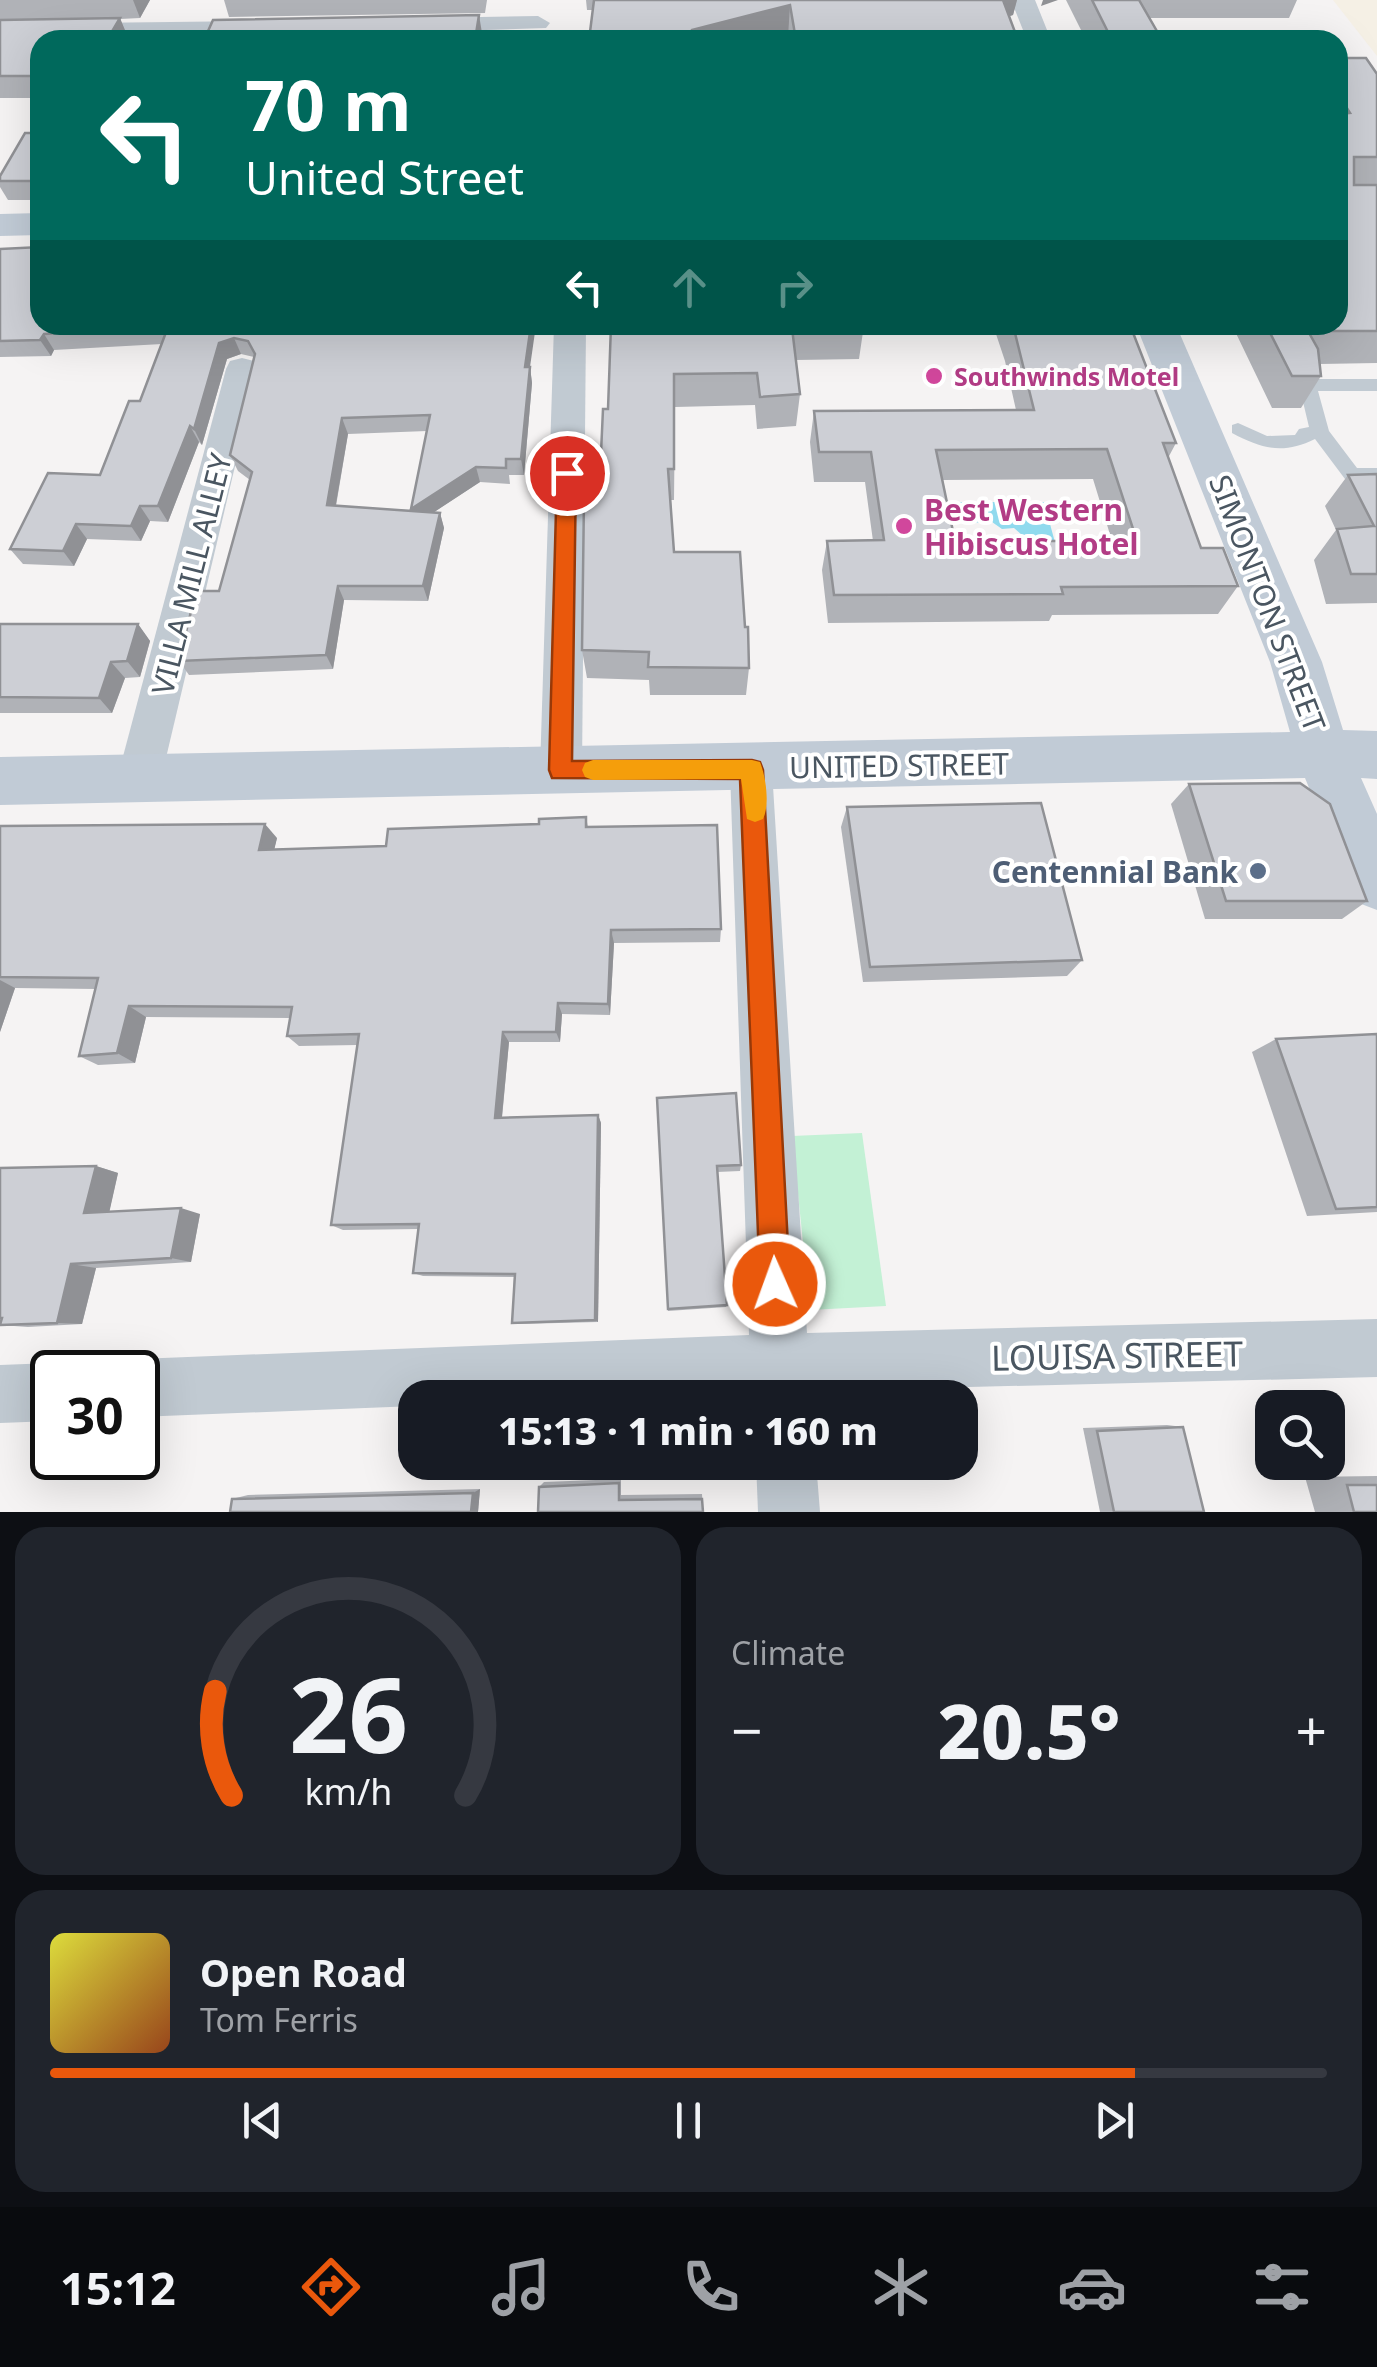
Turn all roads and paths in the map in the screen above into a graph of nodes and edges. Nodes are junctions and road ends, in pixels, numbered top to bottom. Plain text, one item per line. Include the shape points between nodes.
1 (194, 0) edge
2 (1022, 0) edge
3 (538, 21) edge
4 (398, 26) edge
5 (299, 28) edge
6 (179, 30) edge
7 (264, 30) edge
8 (1035, 30) edge
9 (0, 32) edge
10 (30, 33) edge
11 (0, 224) edge
12 (30, 224) edge
13 (570, 335) edge
14 (1163, 335) edge
15 (242, 369) dead end
16 (1377, 385) edge
17 (1290, 419) dead end
18 (1231, 427) junction
19 (1313, 433) junction
20 (1377, 475) edge
21 (1350, 754) edge
22 (560, 770) junction
23 (752, 770) junction
24 (139, 778) junction
25 (0, 781) edge
26 (1377, 883) edge
27 (1377, 1348) edge
28 (779, 1380) edge
29 (398, 1385) edge
30 (160, 1388) edge
31 (30, 1393) edge
32 (0, 1394) edge
33 (787, 1480) edge
34 (789, 1512) edge

1 - 6 street
2 - 8 street
3 - 4 street
5 - 7 street
9 - 10 street
11 - 12 street
13 - 22 street
14 - 18 street, SIMONTON STREET
15 - 24 street, VILLA MILL ALLEY
16 - 19 lane via 1308,385
17 - 19 lane
18 - 19 lane via 1264,442 1300,441
18 - 21 street, SIMONTON STREET via 1296,662
19 - 20 lane via 1352,474
21 - 23 street, UNITED STREET
21 - 26 street, SIMONTON STREET
22 - 23 street, UNITED STREET
22 - 24 street, UNITED STREET
23 - 28 street
24 - 25 street, UNITED STREET
27 - 28 street, LOUISA STREET
29 - 30 street, LOUISA STREET
31 - 32 street
33 - 34 street

